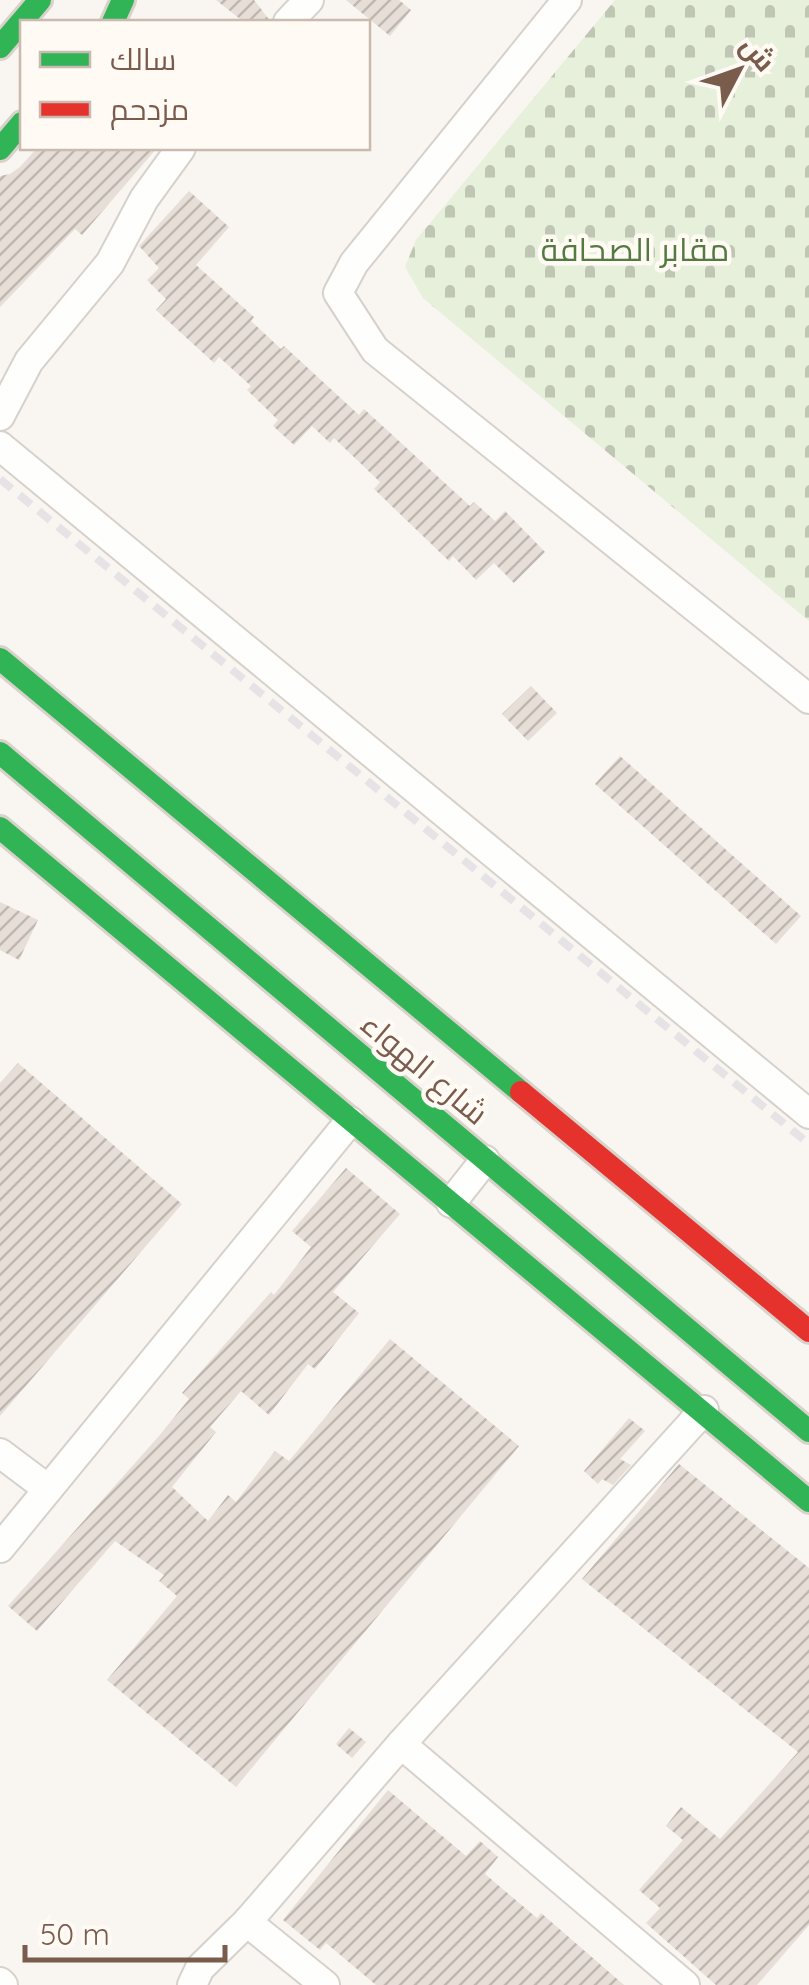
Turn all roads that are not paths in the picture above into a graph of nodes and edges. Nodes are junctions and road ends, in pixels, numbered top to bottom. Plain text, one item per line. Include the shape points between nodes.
1 (39, 0) edge
2 (309, 0) edge
3 (567, 0) edge
4 (22, 20) edge
5 (290, 20) edge
6 (20, 23) edge
7 (0, 47) edge
8 (20, 125) edge
9 (0, 149) edge
10 (180, 150) edge
11 (0, 416) edge
12 (0, 446) edge
13 (0, 659) edge
14 (809, 699) edge
15 (0, 753) edge
16 (0, 828) edge
17 (809, 1114) edge
18 (350, 1121) junction
19 (485, 1160) junction
20 (452, 1203) junction
21 (809, 1331) edge
22 (704, 1410) junction
23 (809, 1431) edge
24 (0, 1453) edge
25 (48, 1489) junction
26 (809, 1501) edge
27 (0, 1548) edge
28 (401, 1744) junction
29 (247, 1922) junction
30 (192, 1985) edge
31 (325, 1985) edge
32 (684, 1985) edge

1 - 4 main road
2 - 5 street
3 - 14 street via 354,264 338,293 375,350
6 - 7 main road
8 - 9 main road
10 - 11 street via 110,262 28,360
12 - 17 street
13 - 21 main road, شارع الهواء
15 - 19 main road, شارع الهواء
16 - 18 main road
18 - 20 main road
18 - 25 street
19 - 20 street
19 - 23 main road, شارع الهواء
20 - 22 main road
22 - 26 main road
22 - 28 street
24 - 25 street
25 - 27 street
28 - 29 street
28 - 32 street
29 - 30 street via 200,1968
29 - 31 street

